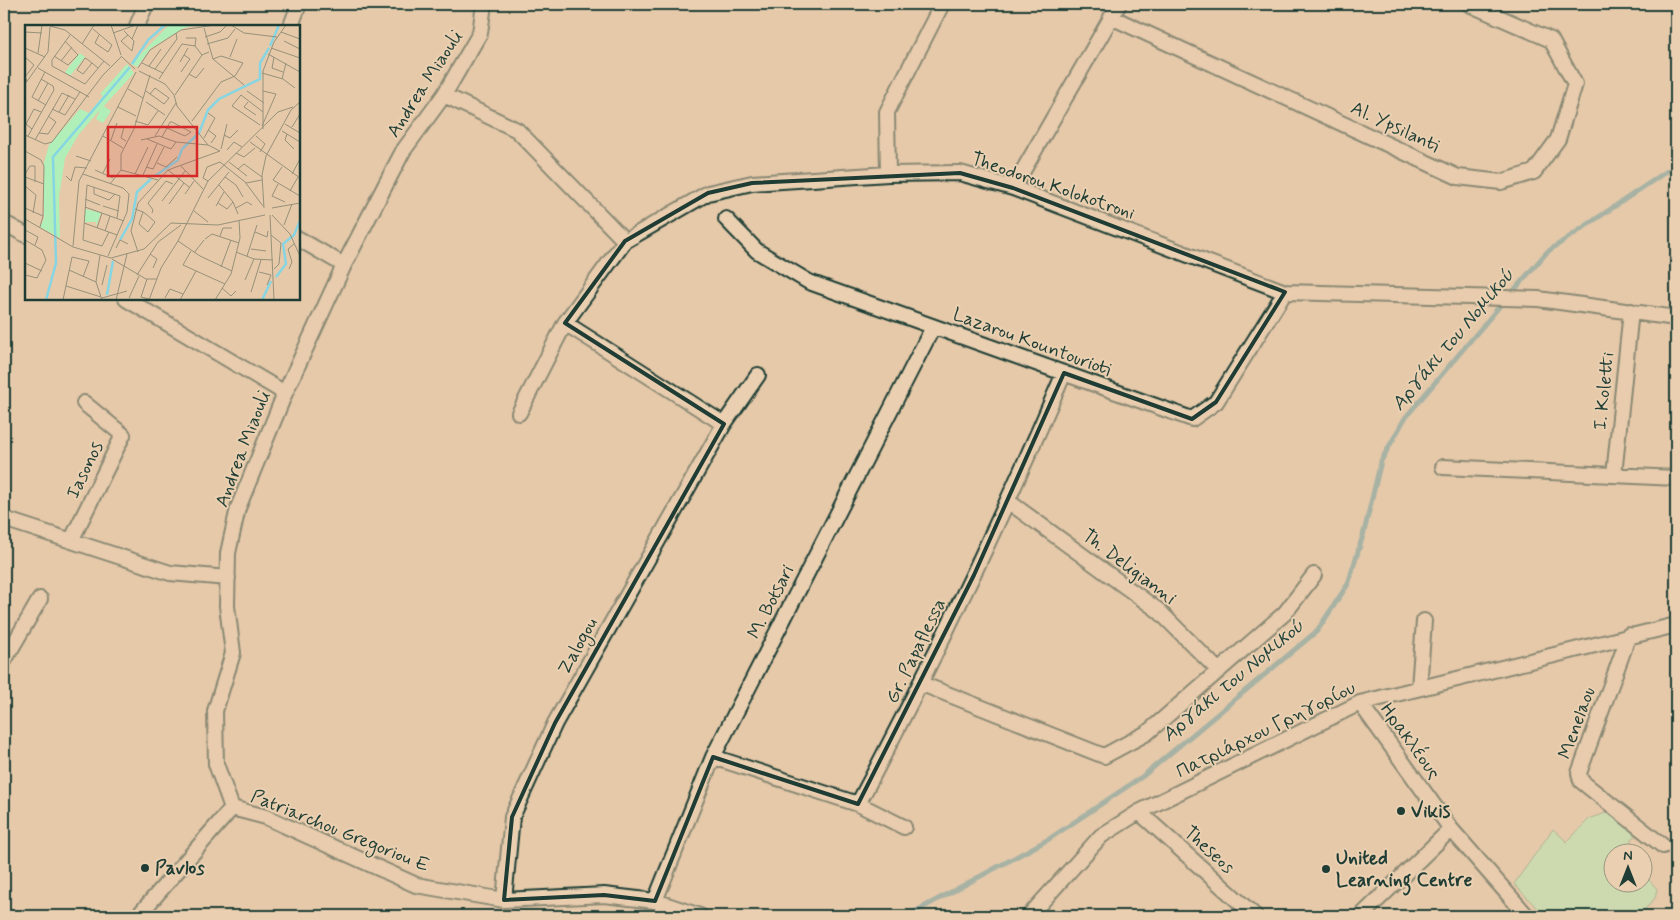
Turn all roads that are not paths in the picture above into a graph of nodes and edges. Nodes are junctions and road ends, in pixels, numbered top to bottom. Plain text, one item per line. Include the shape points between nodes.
1 (146, 4) edge
2 (299, 4) edge
3 (484, 4) edge
4 (942, 4) edge
5 (1119, 4) edge
6 (1469, 4) edge
7 (1111, 17) junction
8 (137, 25) edge
9 (291, 25) edge
10 (444, 95) junction
11 (888, 174) junction
12 (1013, 188) junction
13 (726, 219) dead end
14 (4, 223) edge
15 (25, 234) edge
16 (300, 240) edge
17 (625, 241) junction
18 (344, 265) junction
19 (1285, 292) junction
20 (128, 300) edge
21 (1631, 311) junction
22 (1676, 318) edge
23 (565, 323) junction
24 (933, 327) junction
25 (1064, 373) junction
26 (758, 375) dead end
27 (285, 393) junction
28 (84, 403) dead end
29 (518, 413) dead end
30 (724, 424) junction
31 (1444, 467) dead end
32 (1614, 474) junction
33 (1676, 478) edge
34 (1009, 502) junction
35 (4, 519) edge
36 (71, 541) junction
37 (1314, 575) dead end
38 (228, 578) junction
39 (40, 599) dead end
40 (1424, 621) dead end
41 (1676, 625) edge
42 (1629, 635) junction
43 (4, 662) edge
44 (1219, 671) junction
45 (922, 684) junction
46 (1419, 688) junction
47 (1360, 703) junction
48 (713, 757) junction
49 (858, 804) junction
50 (232, 808) junction
51 (1139, 812) junction
52 (904, 827) dead end
53 (1451, 829) junction
54 (1663, 846) dead end
55 (504, 900) junction
56 (655, 901) junction
57 (138, 916) edge
58 (700, 916) edge
59 (1029, 916) edge
60 (1255, 916) edge
61 (1361, 916) edge
62 (1527, 916) edge

1 - 8 street
2 - 9 street
3 - 10 street, Andrea Miaouli via 480,33
4 - 11 street via 887,112
5 - 7 street
6 - 7 street, Al. Ypsilanti via 1551,40 1575,84 1558,139 1534,172 1501,182 1458,176
7 - 12 street
10 - 17 street via 517,130
10 - 18 street, Andrea Miaouli via 403,151
11 - 12 street, Theodorou Kolokotroni via 960,173
11 - 17 street, Theodorou Kolokotroni via 752,183 708,193
12 - 19 street, Theodorou Kolokotroni
13 - 24 street, Lazarou Kountourioti via 758,251 809,282
14 - 15 street
16 - 18 street
17 - 23 street
18 - 27 street, Andrea Miaouli
19 - 21 street, Theodorou Kolokotroni via 1489,296
19 - 25 street, Lazarou Kountourioti via 1216,402 1192,419
20 - 27 street
21 - 22 street, Theodorou Kolokotroni
21 - 32 street, I. Koletti
23 - 29 street
23 - 30 street
24 - 25 street, Lazarou Kountourioti
24 - 48 street, M. Botsari
25 - 34 street, Gr. Papaflessa
26 - 30 street, Zalogou
27 - 38 street, Andrea Miaouli via 238,508 228,553
28 - 36 street, Iasonos via 123,434
30 - 55 street, Zalogou via 552,732 512,817
31 - 32 street
32 - 33 street
34 - 44 street, Th. Deligianni via 1159,611
34 - 45 street, Gr. Papaflessa
35 - 36 street
36 - 38 street via 170,572
37 - 44 street via 1285,612
38 - 50 street, Andrea Miaouli via 233,653 215,711 216,764
39 - 43 street
40 - 46 street
41 - 42 street, Πατριάρχου Γρηγορίου
42 - 46 street, Πατριάρχου Γρηγορίου
42 - 54 street, Menelaou via 1579,773 1581,781
44 - 45 street via 1147,733 1104,756
45 - 49 street, Gr. Papaflessa
46 - 47 street, Πατριάρχου Γρηγορίου
47 - 51 street, Πατριάρχου Γρηγορίου
47 - 53 street, Ηρακλέους
48 - 49 street
48 - 56 street, M. Botsari
49 - 52 street
50 - 55 street, Patriarchou Gregoriou E via 266,818 416,885
50 - 57 street
51 - 59 street, Πατριάρχου Γρηγορίου via 1101,836
51 - 60 street, Theseos
53 - 61 street
53 - 62 street, Ηρακλέους
55 - 56 street, Patriarchou Gregoriou E via 604,896
56 - 58 street, Patriarchou Gregoriou E

